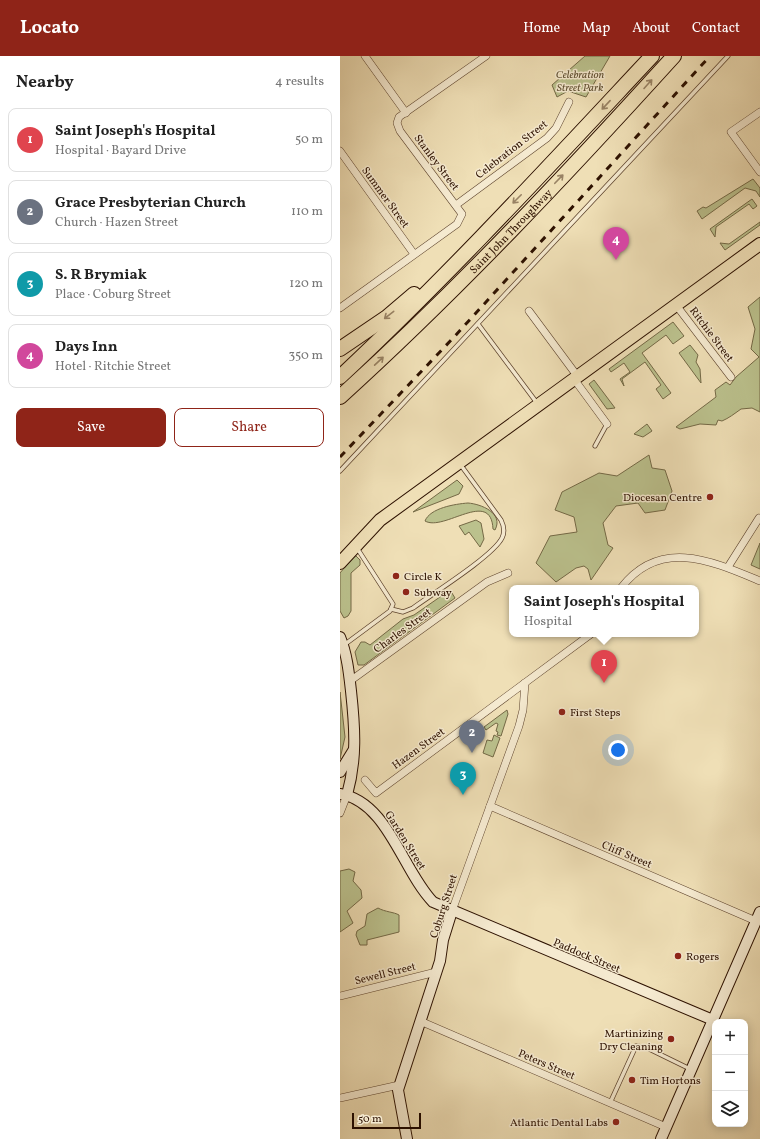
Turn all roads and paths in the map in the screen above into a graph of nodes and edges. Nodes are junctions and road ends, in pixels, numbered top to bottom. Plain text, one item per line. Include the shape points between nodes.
1 (366, 56) edge
2 (486, 56) edge
3 (652, 56) edge
4 (674, 56) edge
5 (728, 56) edge
6 (569, 102) dead end
7 (760, 112) edge
8 (406, 113) junction
9 (340, 152) edge
10 (760, 172) edge
11 (456, 205) junction
12 (492, 225) junction
13 (760, 244) edge
14 (414, 254) junction
15 (676, 305) junction
16 (340, 308) edge
17 (529, 311) dead end
18 (478, 324) junction
19 (340, 349) edge
20 (340, 377) edge
21 (731, 377) dead end
22 (576, 378) junction
23 (340, 399) edge
24 (538, 406) junction
25 (607, 424) joint
26 (595, 446) dead end
27 (460, 463) junction
28 (340, 471) edge
29 (760, 517) edge
30 (380, 520) junction
31 (356, 546) junction
32 (340, 551) edge
33 (340, 563) edge
34 (728, 568) junction
35 (508, 572) dead end
36 (760, 581) edge
37 (623, 585) edge
38 (391, 609) junction
39 (587, 637) edge
40 (342, 641) edge
41 (350, 681) junction
42 (525, 683) junction
43 (355, 747) junction
44 (340, 772) edge
45 (365, 780) dead end
46 (342, 796) edge
47 (490, 806) junction
48 (340, 813) edge
49 (452, 911) junction
50 (758, 917) edge
51 (436, 972) junction
52 (340, 996) edge
53 (713, 1019) edge
54 (712, 1020) edge
55 (420, 1021) junction
56 (712, 1022) edge
57 (691, 1070) junction
58 (399, 1085) junction
59 (340, 1098) edge
60 (610, 1103) junction
61 (666, 1127) junction
62 (407, 1139) edge
63 (661, 1139) edge

1 - 8 street
2 - 8 street
3 -> 12 highway, Saint John Throughway
23 -> 4 highway, Saint John Throughway via 425,318
5 - 18 lane
6 - 11 street, Celebration Street via 556,128 547,138
7 - 10 street via 731,132
8 - 11 street, Stanley Street via 399,117 400,131
9 - 14 street, Summer Street
11 - 14 street, Stanley Street via 461,216 457,224
12 -> 19 highway via 405,302
12 - 20 highway, Saint John Throughway via 410,310
13 - 15 main road
14 - 16 street
15 - 21 street, Ritchie Street
15 - 22 main road
17 - 22 street
18 - 24 lane
18 - 28 lane
22 - 24 main road
22 - 25 street
24 - 27 main road
25 - 26 lane
27 - 30 main road
27 - 38 lane via 501,520 503,537 486,555 413,608 403,612
29 - 34 street
30 - 31 main road
30 - 32 main road
31 - 33 main road
31 - 38 lane via 391,599
34 - 36 street
34 - 37 street via 695,558 679,557 661,560 642,568
35 - 41 street, Charles Street via 487,582
38 - 40 lane
39 - 42 street
40 - 41 street
41 - 43 street
42 - 45 street, Hazen Street via 376,793
42 - 47 street, Coburg Street via 519,726
43 - 44 street
43 - 46 street
46 - 48 street
46 - 49 street, Garden Street via 361,802 376,814 428,897 438,906
47 - 49 street, Coburg Street
47 - 50 street, Cliff Street
49 - 51 street, Coburg Street
49 - 54 street, Paddock Street
50 - 53 street
51 - 52 street, Sewell Street
51 - 55 street, Coburg Street
55 - 58 street, Coburg Street
55 - 60 street, Peters Street
56 - 57 street
57 - 60 lane via 645,1047 636,1046
57 - 61 street
58 - 59 street
58 - 62 street, Coburg Street via 398,1096
60 - 61 street, Peters Street
61 - 63 street

